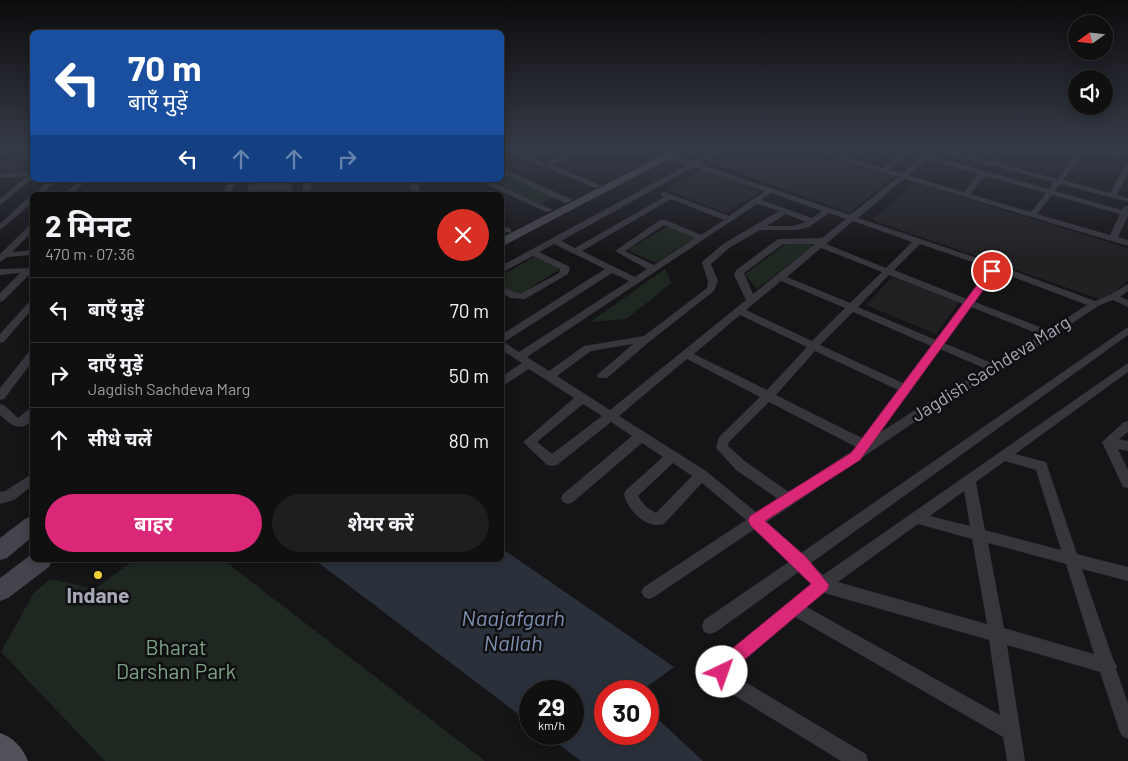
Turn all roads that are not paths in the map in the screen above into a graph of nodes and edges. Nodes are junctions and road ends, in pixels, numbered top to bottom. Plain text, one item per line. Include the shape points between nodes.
1 (21, 185) edge
2 (492, 185) edge
3 (533, 185) edge
4 (594, 185) edge
5 (601, 185) edge
6 (610, 185) edge
7 (657, 185) edge
8 (754, 185) edge
9 (892, 185) edge
10 (932, 185) edge
11 (974, 185) edge
12 (1024, 185) edge
13 (1057, 185) edge
14 (1069, 185) edge
15 (1118, 185) edge
16 (598, 186) junction
17 (650, 188) junction
18 (770, 190) junction
19 (1050, 192) junction
20 (966, 194) junction
21 (671, 196) junction
22 (1112, 196) junction
23 (568, 200) junction
24 (1128, 200) edge
25 (30, 201) edge
26 (756, 201) junction
27 (0, 203) edge
28 (549, 210) junction
29 (829, 210) junction
30 (785, 211) junction
31 (1127, 211) edge
32 (1033, 214) junction
33 (853, 218) junction
34 (730, 219) junction
35 (812, 221) junction
36 (0, 228) edge
37 (758, 228) junction
38 (30, 230) edge
39 (504, 231) edge
40 (23, 236) junction
41 (30, 236) edge
42 (701, 238) junction
43 (1113, 238) junction
44 (504, 241) edge
45 (555, 241) junction
46 (918, 241) junction
47 (823, 243) junction
48 (1128, 243) edge
49 (576, 251) junction
50 (30, 253) edge
51 (534, 253) junction
52 (2, 257) edge
53 (995, 267) junction
54 (504, 268) edge
55 (612, 269) junction
56 (654, 269) junction
57 (30, 270) edge
58 (0, 272) edge
59 (888, 272) junction
60 (780, 277) junction
61 (636, 281) junction
62 (1128, 287) edge
63 (504, 291) edge
64 (1113, 297) junction
65 (0, 299) edge
66 (751, 300) junction
67 (969, 303) junction
68 (1095, 304) junction
69 (1128, 304) edge
70 (30, 306) edge
71 (852, 308) junction
72 (738, 310) junction
73 (1128, 330) edge
74 (1049, 334) junction
75 (504, 338) edge
76 (647, 339) junction
77 (0, 340) edge
78 (938, 345) junction
79 (813, 346) junction
80 (515, 354) edge
81 (686, 354) junction
82 (30, 358) edge
83 (1128, 367) edge
84 (995, 369) junction
85 (603, 375) dead end
86 (549, 376) junction
87 (504, 377) edge
88 (906, 389) junction
89 (0, 396) edge
90 (768, 396) junction
91 (582, 398) junction
92 (0, 408) edge
93 (30, 416) edge
94 (611, 416) junction
95 (1128, 425) edge
96 (641, 436) junction
97 (1108, 442) junction
98 (864, 445) junction
99 (1128, 446) edge
100 (672, 456) junction
101 (855, 456) junction
102 (1003, 456) junction
103 (701, 475) junction
104 (30, 480) edge
105 (969, 480) junction
106 (1128, 483) edge
107 (0, 498) edge
108 (568, 498) dead end
109 (788, 499) junction
110 (916, 518) junction
111 (755, 520) junction
112 (30, 528) edge
113 (978, 533) junction
114 (0, 545) edge
115 (0, 552) edge
116 (1072, 560) junction
117 (38, 562) edge
118 (800, 562) junction
119 (1128, 574) edge
120 (822, 585) junction
121 (0, 592) edge
122 (649, 592) dead end
123 (794, 608) junction
124 (710, 626) dead end
125 (997, 636) junction
126 (1108, 666) junction
127 (1128, 730) edge
128 (1012, 732) junction
129 (0, 748) edge
130 (12, 761) edge
131 (859, 761) edge
132 (1016, 761) edge

1 - 27 street
2 - 28 street
3 - 23 street
4 - 16 street
5 - 16 main road
6 - 44 main road
7 - 17 street
8 - 18 street
9 - 33 street
10 - 20 street
11 - 20 street
12 - 19 street
13 - 19 street
14 - 22 street
15 - 22 street
16 - 23 main road
17 - 21 street
17 - 45 street
18 - 26 street
18 - 29 street
19 - 31 street
19 - 32 street
20 - 32 street
21 - 34 street
21 - 49 street
22 - 24 street
23 - 28 main road
25 - 36 street
26 - 30 street
26 - 34 street
28 - 39 main road
29 - 33 street
29 - 35 street
30 - 35 street
30 - 37 street
31 - 43 street
32 - 43 street
33 - 46 street
33 - 47 street
34 - 42 street
35 - 37 street via 800,228
37 - 76 street via 726,246 706,263 711,289
38 - 40 street
40 - 41 street
40 - 52 street
42 - 56 street
42 - 56 street via 663,222 619,251
43 - 48 street
45 - 49 street
45 - 51 street
46 - 53 street
46 - 59 street
47 - 59 street
47 - 60 street
47 - 66 street via 781,241 739,272
49 - 55 street
50 - 52 street
51 - 54 street
51 - 63 street via 562,265 565,271 522,297
53 - 67 street
53 - 68 street
55 - 61 street
55 - 75 street
56 - 61 street
57 - 58 street
57 - 65 street
59 - 67 street
59 - 71 street
60 - 66 street
60 - 71 street
61 - 80 street
62 - 64 street, Jagdish Sachdeva Marg
64 - 68 street, Jagdish Sachdeva Marg
64 - 69 street
66 - 72 street
67 - 74 street
67 - 78 street
68 - 74 street, Jagdish Sachdeva Marg
70 - 77 street
71 - 78 street
71 - 79 street
72 - 79 street
72 - 81 street
73 - 118 street
74 - 84 street, Jagdish Sachdeva Marg
76 - 85 street
76 - 86 street via 588,348
78 - 84 street
78 - 88 street
79 - 88 street
79 - 90 street
80 - 86 street
80 - 87 street
81 - 90 street
81 - 94 street
82 - 89 street
83 - 102 street
84 - 101 street, Jagdish Sachdeva Marg via 924,410
86 - 91 street
88 - 98 street
90 - 98 street
90 - 109 street via 723,440 722,448 741,466
91 - 94 street
91 - 94 street via 529,444 554,462
92 - 93 street via 16,423
94 - 96 street
95 - 97 street
96 - 100 street
96 - 108 street
97 - 99 street
97 - 106 street
98 - 101 street
100 - 103 street
100 - 103 street via 631,494 632,500 652,519 659,520
101 - 109 street, Jagdish Sachdeva Marg
102 - 105 street
102 - 116 street via 1041,466
103 - 111 street
104 - 107 street via 9,496
105 - 110 street
105 - 113 street
109 - 111 street, Jagdish Sachdeva Marg
110 - 113 street
110 - 120 street
111 - 118 street
111 - 122 street, Jagdish Sachdeva Marg
112 - 114 main road
112 - 115 main road
113 - 116 street
113 - 125 street
116 - 119 street
116 - 126 street
117 - 121 main road
118 - 120 street
118 - 124 street
120 - 123 street
120 - 125 street
123 - 128 street
123 - 131 street via 723,667 724,677
125 - 126 street
125 - 128 street
126 - 127 street
128 - 132 street
129 - 130 main road

